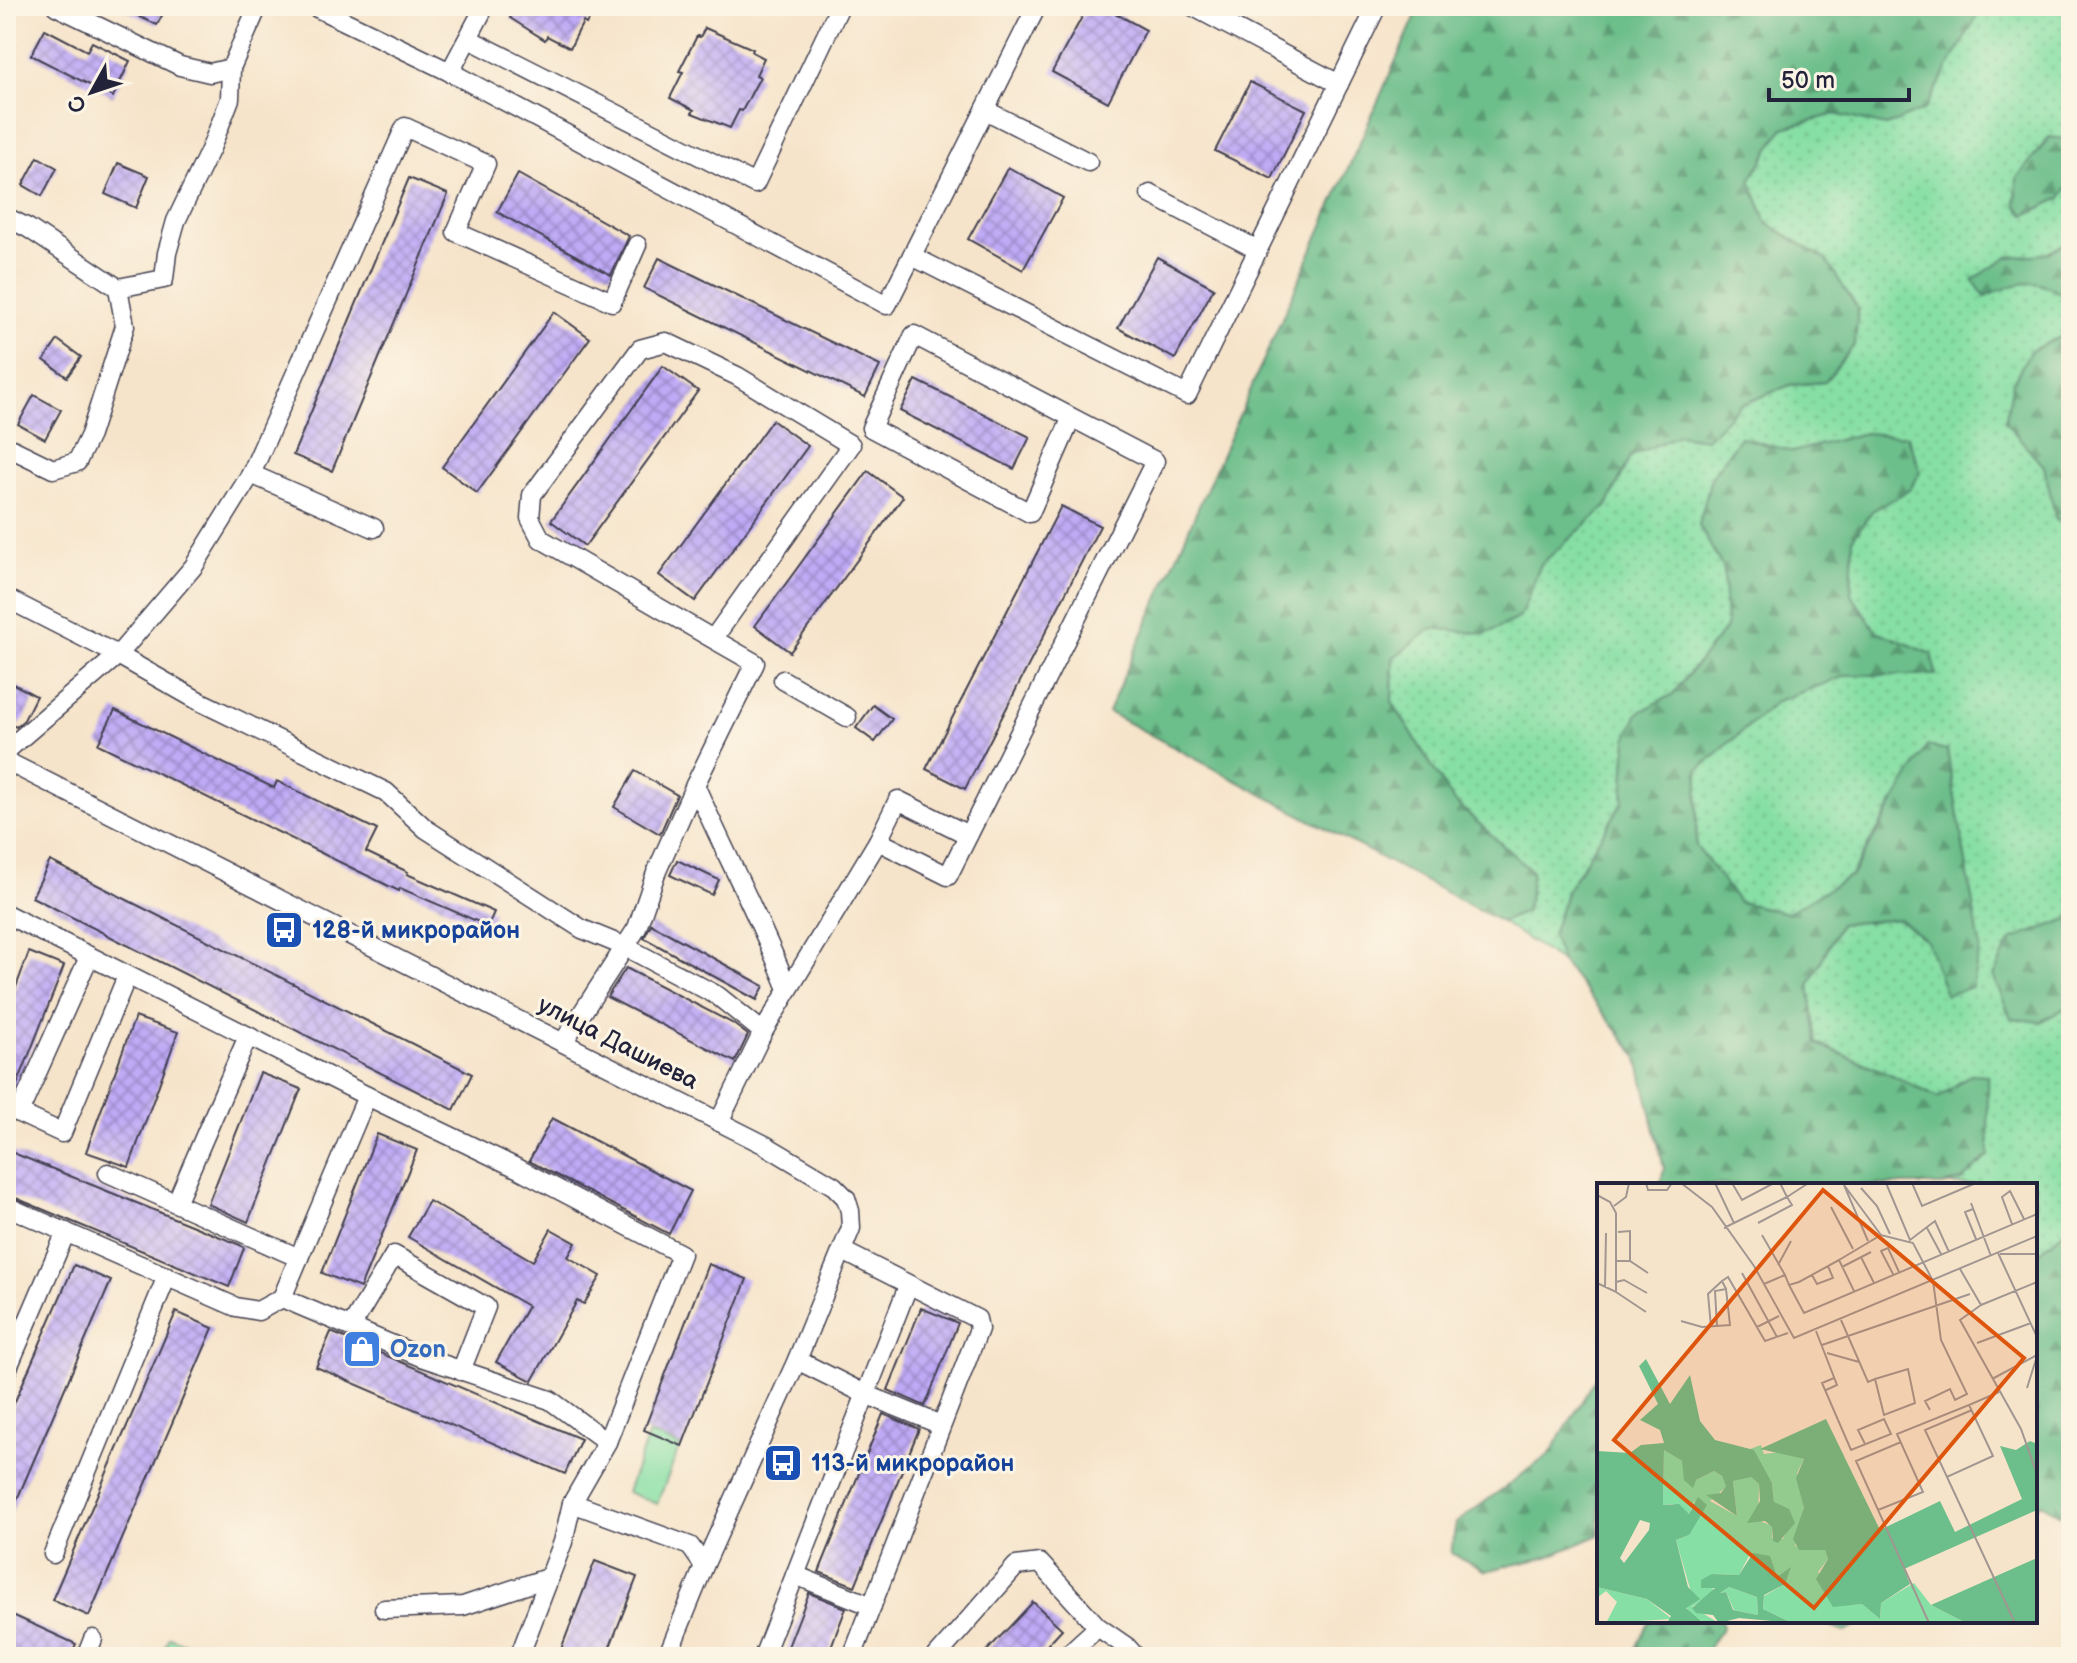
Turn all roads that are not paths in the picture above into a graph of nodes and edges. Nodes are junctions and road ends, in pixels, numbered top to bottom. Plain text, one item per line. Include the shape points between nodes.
1 (56, 6) edge
2 (258, 6) edge
3 (313, 6) edge
4 (485, 6) edge
5 (840, 6) edge
6 (1037, 6) edge
7 (1192, 6) edge
8 (1377, 6) edge
9 (469, 39) junction
10 (231, 68) junction
11 (450, 72) junction
12 (1339, 84) junction
13 (985, 110) junction
14 (1088, 162) dead end
15 (1150, 194) dead end
16 (6, 217) edge
17 (637, 245) dead end
18 (1258, 250) junction
19 (912, 256) junction
20 (118, 288) junction
21 (1071, 419) junction
22 (6, 446) edge
23 (251, 474) junction
24 (374, 528) dead end
25 (6, 598) edge
26 (713, 639) junction
27 (118, 655) junction
28 (783, 680) dead end
29 (847, 717) dead end
30 (6, 751) edge
31 (6, 761) edge
32 (695, 785) junction
33 (968, 835) junction
34 (878, 841) junction
35 (6, 914) edge
36 (626, 947) junction
37 (89, 957) junction
38 (127, 976) junction
39 (788, 989) junction
40 (763, 1032) junction
41 (248, 1036) junction
42 (564, 1041) junction
43 (367, 1096) junction
44 (13, 1110) edge
45 (719, 1122) junction
46 (108, 1173) dead end
47 (176, 1203) junction
48 (6, 1206) edge
49 (66, 1232) junction
50 (843, 1251) junction
51 (299, 1258) junction
52 (167, 1276) junction
53 (908, 1286) junction
54 (282, 1298) junction
55 (351, 1327) junction
56 (797, 1360) junction
57 (461, 1371) junction
58 (6, 1372) edge
59 (865, 1394) junction
60 (941, 1425) junction
61 (607, 1442) junction
62 (572, 1503) junction
63 (53, 1554) dead end
64 (704, 1566) junction
65 (795, 1575) junction
66 (550, 1577) junction
67 (872, 1606) junction
68 (384, 1609) dead end
69 (1098, 1627) junction
70 (1127, 1654) edge
71 (519, 1657) edge
72 (667, 1657) edge
73 (763, 1657) edge
74 (852, 1657) edge
75 (936, 1657) edge
76 (1065, 1657) edge

1 - 10 street via 180,66 210,73
2 - 10 street
3 - 11 street
4 - 9 street
5 - 9 street via 755,184
6 - 13 street
7 - 12 street
8 - 12 street
9 - 11 street
10 - 20 street via 230,99 176,221 164,279
11 - 19 street via 887,305
12 - 18 street
13 - 14 street
13 - 19 street
15 - 18 street
16 - 20 street
17 - 23 street via 612,302 456,232 486,164 405,127
18 - 19 street via 1187,395
20 - 22 street via 125,326 77,462 53,469
21 - 21 street via 914,335 871,428 1030,513
21 - 33 street via 1155,461
23 - 24 street
23 - 27 street via 194,566
25 - 27 street
26 - 26 street via 541,539 530,518 532,495 640,349 666,342 737,376 851,445
26 - 32 street via 755,663
27 - 30 street
27 - 36 street via 199,701 386,792 426,829 582,929
28 - 29 street
31 - 42 street, улица Дашиева
32 - 36 street
32 - 39 street
33 - 34 street via 948,876
33 - 34 street via 898,800
34 - 39 street
35 - 37 street
36 - 40 street via 718,996
36 - 42 street
37 - 38 street
37 - 44 street
38 - 41 street
38 - 44 street via 62,1133
39 - 40 street
40 - 45 street
41 - 43 street
41 - 47 street
42 - 45 street, улица Дашиева
43 - 51 street
43 - 61 street via 681,1254
45 - 50 street, улица Дашиева via 834,1186 846,1198 851,1228
46 - 47 street
47 - 51 street
48 - 49 street
49 - 52 street
49 - 58 street
50 - 53 street
50 - 56 street, улица Дашиева
51 - 54 street
52 - 54 street via 236,1307 258,1311
52 - 63 street
53 - 59 street
53 - 60 street via 977,1319 979,1329
54 - 55 street
55 - 57 street
55 - 57 street via 394,1255 486,1307
56 - 59 street
56 - 64 street, улица Дашиева
57 - 61 street via 550,1400
59 - 60 street
59 - 65 street
60 - 67 street
61 - 62 street
62 - 64 street via 690,1546
62 - 66 street
64 - 72 street, улица Дашиева
65 - 67 street
65 - 73 street
66 - 68 street via 463,1606
66 - 71 street
67 - 74 street
69 - 70 street
69 - 75 street via 1040,1563 1016,1566
69 - 76 street

